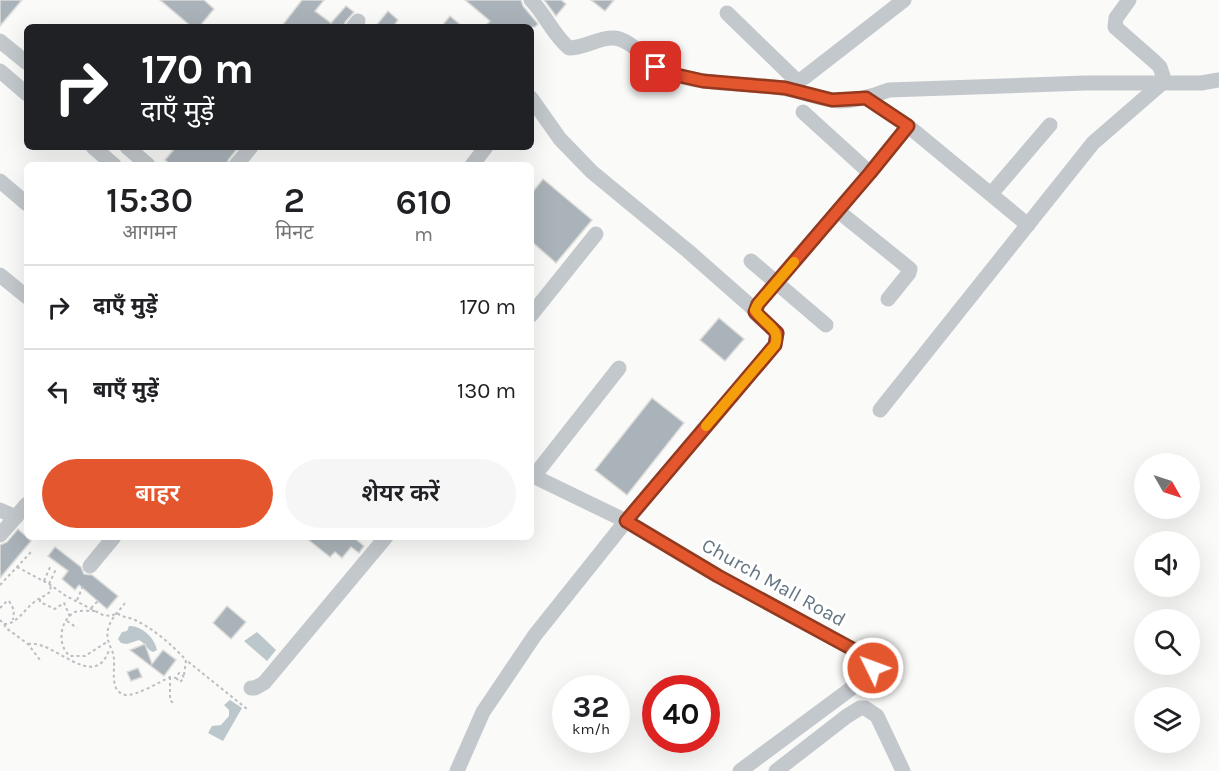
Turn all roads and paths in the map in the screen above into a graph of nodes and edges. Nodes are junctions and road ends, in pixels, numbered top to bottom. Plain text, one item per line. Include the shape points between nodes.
1 (531, 0) edge
2 (904, 0) edge
3 (1129, 0) edge
4 (727, 13) dead end
5 (0, 41) edge
6 (24, 61) edge
7 (0, 71) edge
8 (1219, 80) edge
9 (1161, 84) junction
10 (791, 85) junction
11 (24, 91) edge
12 (866, 98) junction
13 (534, 103) edge
14 (803, 112) dead end
15 (1050, 125) dead end
16 (908, 126) junction
17 (97, 150) edge
18 (130, 150) edge
19 (248, 150) edge
20 (484, 150) edge
21 (111, 162) edge
22 (144, 162) edge
23 (238, 162) edge
24 (474, 162) edge
25 (870, 173) junction
26 (0, 181) edge
27 (991, 194) junction
28 (24, 201) edge
29 (838, 211) junction
30 (1028, 225) junction
31 (596, 234) dead end
32 (751, 261) dead end
33 (0, 275) edge
34 (776, 282) junction
35 (24, 295) edge
36 (888, 299) dead end
37 (755, 310) junction
38 (534, 311) edge
39 (825, 324) dead end
40 (619, 368) dead end
41 (880, 410) dead end
42 (534, 474) edge
43 (534, 477) edge
44 (24, 508) edge
45 (0, 510) edge
46 (16, 517) junction
47 (626, 521) junction
48 (0, 535) edge
49 (112, 540) edge
50 (384, 540) edge
51 (31, 552) dead end
52 (51, 565) dead end
53 (90, 566) dead end
54 (18, 567) junction
55 (56, 569) dead end
56 (44, 581) junction
57 (0, 585) edge
58 (50, 585) junction
59 (83, 586) dead end
60 (42, 597) junction
61 (76, 600) junction
62 (98, 601) dead end
63 (125, 603) dead end
64 (0, 608) edge
65 (91, 608) junction
66 (95, 611) junction
67 (117, 613) junction
68 (70, 617) junction
69 (0, 620) edge
70 (67, 621) junction
71 (12, 622) junction
72 (4, 624) junction
73 (77, 628) dead end
74 (107, 642) junction
75 (28, 644) junction
76 (110, 648) junction
77 (40, 660) dead end
78 (186, 660) junction
79 (183, 675) junction
80 (170, 677) junction
81 (176, 678) junction
82 (250, 688) dead end
83 (175, 705) dead end
84 (247, 709) dead end
85 (457, 771) edge
86 (740, 771) edge
87 (776, 771) edge
88 (903, 771) edge

1 - 10 street via 569,48 617,38 672,74 703,81
2 - 10 street
3 - 9 street via 1116,18 1115,27 1160,68 1164,79
4 - 10 street
5 - 6 street
7 - 11 street
8 - 9 street
9 - 12 street via 971,86 889,90
9 - 30 street via 1093,143
10 - 12 street via 832,100
12 - 16 street
13 - 37 street via 560,139 592,171
14 - 25 street
15 - 27 street
16 - 25 street
16 - 27 street
17 - 21 street
18 - 22 street
19 - 23 street
20 - 24 street
25 - 29 street
26 - 28 street
27 - 30 street
29 - 34 street
29 - 36 street via 910,269
30 - 41 street
31 - 38 street
32 - 34 street
33 - 35 street
34 - 37 street
34 - 39 street
37 - 47 street via 776,331 775,345
40 - 42 street
43 - 47 street, Church Mall Road
44 - 46 street
45 - 46 street
46 - 48 street
47 - 85 street via 535,635 491,698
47 - 86 street, Church Mall Road via 869,658 873,664 864,679
49 - 53 street
50 - 82 street via 272,674 260,686
51 - 54 path
52 - 56 path
54 - 56 path
54 - 57 path
55 - 58 path
56 - 58 path
58 - 60 path via 51,591
58 - 61 path
59 - 61 path
60 - 68 path via 40,602 55,609 64,603
60 - 71 path
61 - 65 path
62 - 65 path
63 - 67 path
64 - 71 path via 9,601 14,610
65 - 66 path
66 - 67 path via 111,616
66 - 68 path via 77,611
67 - 74 path via 109,624
67 - 78 path via 159,636
68 - 70 path
69 - 72 path
70 - 73 path
70 - 74 path via 61,637 70,656 85,656
71 - 72 path
72 - 75 path
74 - 76 path
75 - 76 path via 41,644 87,667 100,664
75 - 77 path
76 - 80 path via 115,685 125,695
78 - 79 path
78 - 84 path
79 - 81 path
79 - 81 path via 180,682
80 - 81 path
80 - 83 path via 170,700
87 - 88 street via 860,708 877,716

